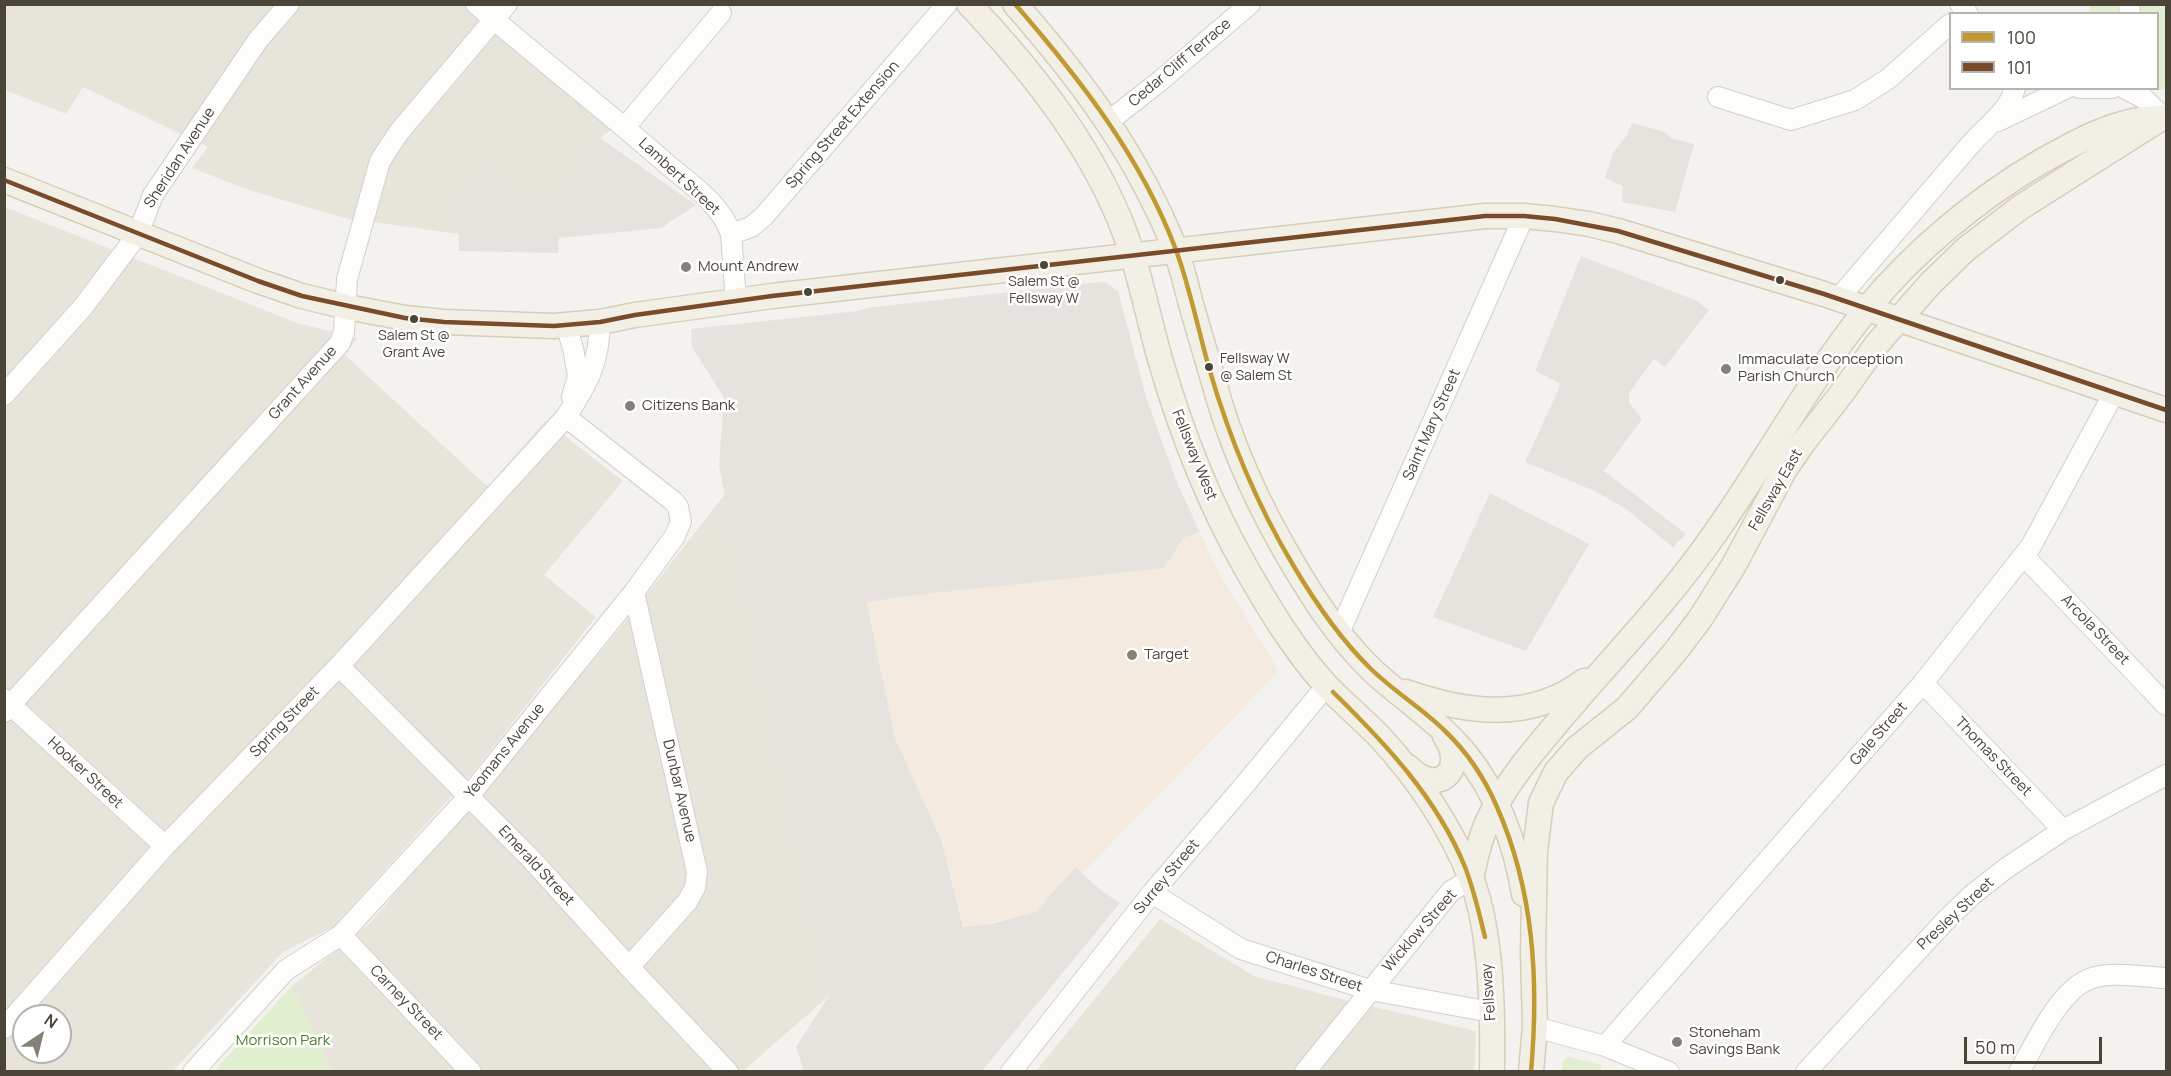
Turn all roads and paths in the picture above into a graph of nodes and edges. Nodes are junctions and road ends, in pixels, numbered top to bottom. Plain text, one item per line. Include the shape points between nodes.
1 (288, 4) edge
2 (476, 4) edge
3 (507, 4) edge
4 (947, 4) edge
5 (969, 4) edge
6 (1015, 4) edge
7 (1250, 4) edge
8 (721, 13) dead end
9 (494, 20) junction
10 (1949, 24) edge
11 (2015, 90) edge
12 (2063, 90) edge
13 (2129, 90) edge
14 (2147, 90) edge
15 (1718, 97) dead end
16 (2165, 117) edge
17 (1109, 121) junction
18 (1990, 124) junction
19 (625, 127) junction
20 (4, 180) edge
21 (1524, 216) junction
22 (138, 234) junction
23 (731, 234) junction
24 (1176, 251) junction
25 (1131, 254) junction
26 (1838, 299) junction
27 (736, 302) junction
28 (347, 307) junction
29 (1867, 309) junction
30 (1897, 319) junction
31 (600, 322) junction
32 (566, 325) junction
33 (2114, 393) junction
34 (4, 395) edge
35 (2166, 410) edge
36 (566, 417) junction
37 (2024, 556) junction
38 (634, 592) junction
39 (1339, 633) junction
40 (1618, 652) junction
41 (339, 666) junction
42 (1923, 683) junction
43 (1327, 685) junction
44 (1392, 687) junction
45 (7, 705) edge
46 (2166, 705) edge
47 (1436, 723) junction
48 (1390, 748) junction
49 (2166, 775) edge
50 (469, 796) junction
51 (1496, 805) junction
52 (2063, 830) junction
53 (165, 846) junction
54 (1471, 879) junction
55 (1152, 892) junction
56 (341, 935) junction
57 (1533, 953) junction
58 (628, 967) junction
59 (2166, 978) edge
60 (1370, 990) junction
61 (1491, 1012) junction
62 (1535, 1027) junction
63 (4, 1028) edge
64 (1605, 1046) junction
65 (194, 1071) edge
66 (471, 1071) edge
67 (728, 1071) edge
68 (1011, 1071) edge
69 (1305, 1071) edge
70 (1492, 1071) edge
71 (1532, 1071) edge
72 (1669, 1071) edge
73 (1806, 1071) edge
74 (2019, 1071) edge

1 - 22 street, Sheridan Avenue via 258,40 153,195
2 - 9 street, Lambert Street
3 - 9 street, Grant Avenue
4 - 23 street, Spring Street Extension via 764,216
5 - 25 main road, Fellsway West via 1032,75 1078,140 1119,216
6 - 17 main road
7 - 17 street, Cedar Cliff Terrace
8 - 19 street, Lambert Street
9 - 19 street, Lambert Street
9 - 28 street, Grant Avenue via 399,132 380,161 347,279
10 - 15 street via 1888,79 1855,100 1791,120
11 - 18 street via 2012,100
12 - 18 street
13 - 16 street
14 - 16 street
16 - 29 main road, Fellsway East via 2106,128 2028,169 1936,238
16 - 30 main road, Fellsway East via 1993,228 1948,266
17 - 24 main road via 1146,185
18 - 26 street
19 - 23 street, Lambert Street via 709,201
20 - 22 main road
21 - 24 main road via 1485,216
21 - 26 main road via 1617,231
21 - 39 street, Saint Mary Street
22 - 28 main road via 258,281
22 - 34 street, Sheridan Avenue via 83,307
23 - 27 street, Lambert Street
24 - 25 main road
24 - 39 main road via 1243,466 1292,564
25 - 27 main road
25 - 43 main road, Fellsway West via 1170,392 1203,482 1263,596
26 - 29 main road
27 - 31 main road
28 - 32 main road via 444,322
28 - 45 street, Grant Avenue via 339,343
29 - 30 main road
29 - 40 main road, Fellsway East via 1701,553
30 - 33 main road
30 - 57 main road, Fellsway East via 1785,469 1700,619 1627,708 1577,748 1556,772 1538,816
31 - 32 main road
31 - 36 street, Spring Street via 597,358 589,381
32 - 36 street, Spring Street via 578,376
33 - 35 main road
33 - 37 street, Gale Street
36 - 38 street, Yeomans Avenue via 678,507 678,531
36 - 41 street, Spring Street
37 - 42 street, Gale Street
37 - 46 street, Arcola Street
38 - 50 street, Yeomans Avenue
38 - 58 street, Dunbar Avenue via 697,872 695,888 687,902
39 - 44 main road
40 - 44 main road via 1567,692 1508,710 1455,706
40 - 51 main road, Fellsway East via 1538,746
41 - 50 street, Emerald Street
41 - 53 street, Spring Street
42 - 52 street, Thomas Street
42 - 64 street, Gale Street
43 - 48 main road, Fellsway West
43 - 55 street, Surrey Street
44 - 47 main road
45 - 53 street, Hooker Street
47 - 48 main road via 1453,750 1452,769 1445,777 1436,781 1422,778
47 - 51 main road via 1464,751
48 - 54 main road, Fellsway West via 1437,813
49 - 52 street, Presley Street
50 - 56 street, Yeomans Avenue
50 - 58 street, Emerald Street
51 - 54 main road, Fellsway East via 1481,839
51 - 57 main road via 1518,865
52 - 73 street, Presley Street via 2005,869 1958,908
53 - 63 street, Spring Street
54 - 60 street, Wicklow Street via 1451,891
54 - 61 main road, Fellsway via 1486,942
55 - 60 street, Charles Street via 1241,949
55 - 68 street, Surrey Street
56 - 65 street, Yeomans Avenue via 286,970
56 - 66 street, Carney Street
57 - 62 main road
58 - 67 street, Emerald Street
59 - 74 street via 2099,976 2085,981 2056,1009
60 - 61 street, Charles Street
60 - 69 street, Wicklow Street
61 - 70 main road, Fellsway
62 - 64 street
62 - 71 main road
64 - 72 street

